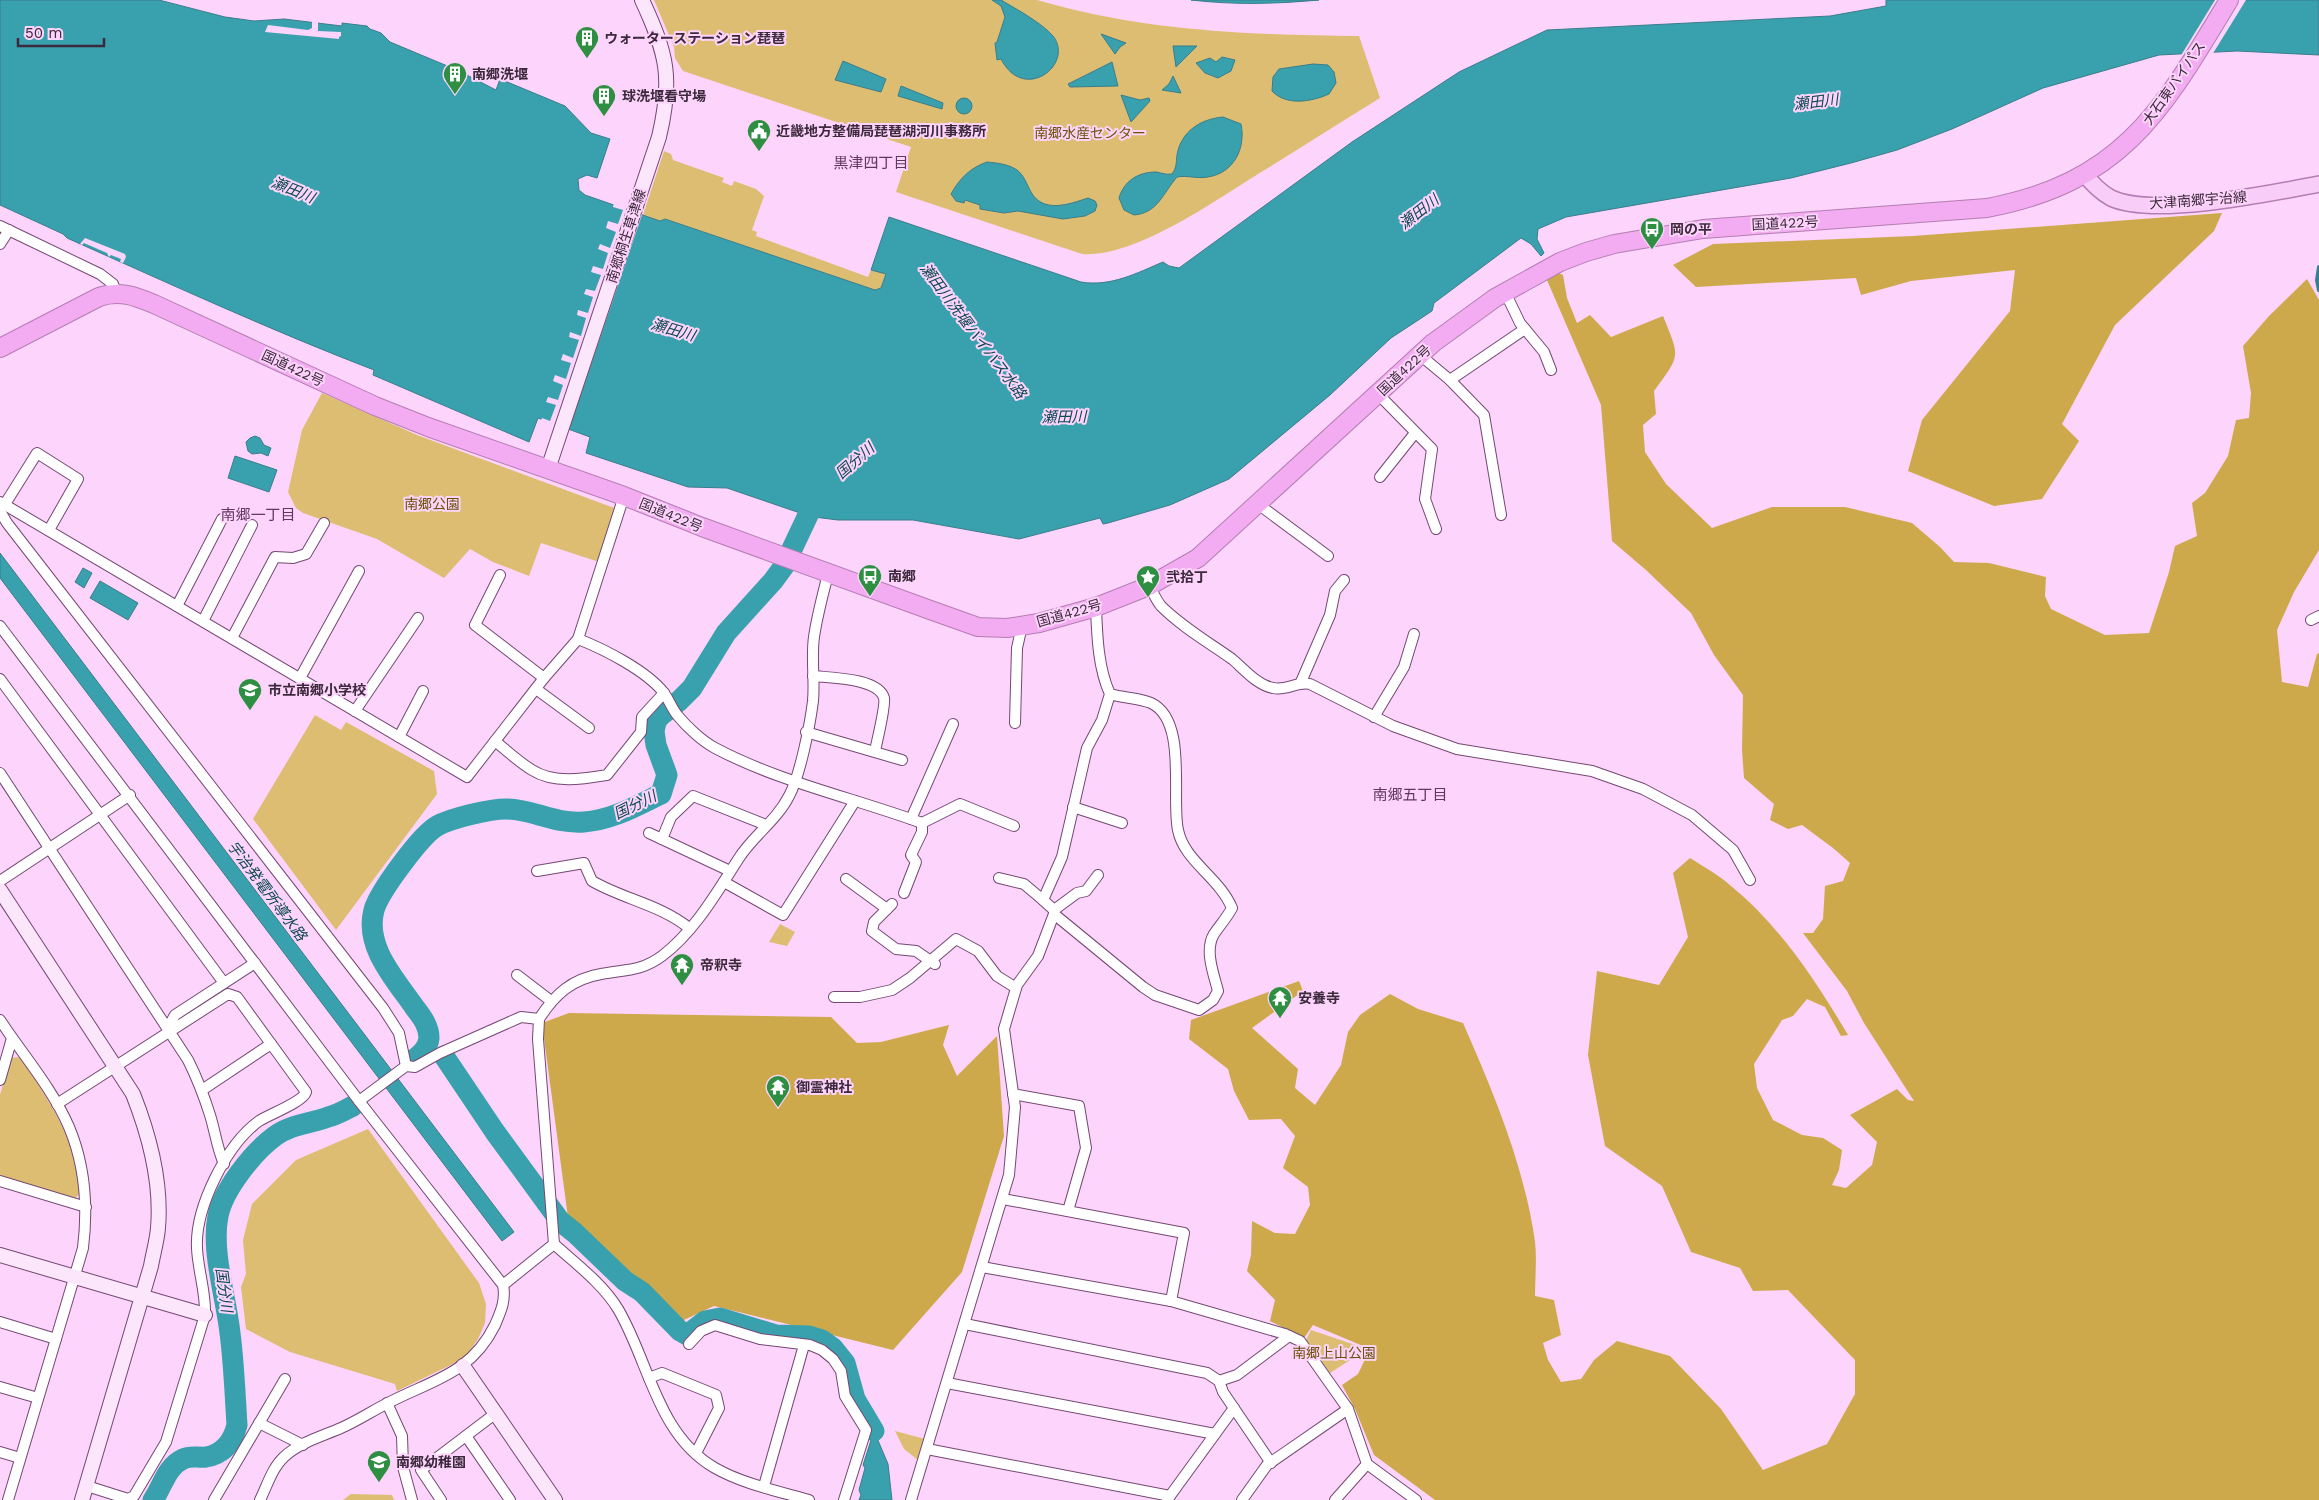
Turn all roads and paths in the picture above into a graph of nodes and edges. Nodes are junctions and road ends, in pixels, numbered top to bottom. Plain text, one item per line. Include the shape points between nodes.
1 (642, 0) edge
2 (2229, 0) edge
3 (2085, 175) junction
4 (2319, 184) edge
5 (5, 228) edge
6 (0, 244) edge
7 (1505, 292) junction
8 (116, 293) junction
9 (1525, 330) junction
10 (0, 348) edge
11 (1420, 355) junction
12 (1551, 370) dead end
13 (1450, 380) junction
14 (1378, 394) junction
15 (1415, 433) junction
16 (548, 469) junction
17 (1380, 477) dead end
18 (624, 496) junction
19 (1258, 504) junction
20 (2, 505) edge
21 (1501, 515) dead end
22 (222, 520) dead end
23 (324, 524) dead end
24 (252, 525) dead end
25 (1436, 529) dead end
26 (49, 530) junction
27 (1328, 556) dead end
28 (359, 571) dead end
29 (828, 574) junction
30 (500, 575) dead end
31 (1344, 580) dead end
32 (1149, 586) junction
33 (177, 606) junction
34 (1096, 607) junction
35 (418, 618) dead end
36 (202, 621) junction
37 (0, 626) edge
38 (1022, 626) junction
39 (1414, 634) dead end
40 (232, 638) junction
41 (578, 639) junction
42 (813, 676) junction
43 (300, 678) junction
44 (544, 678) junction
45 (0, 679) edge
46 (1301, 682) junction
47 (536, 688) junction
48 (423, 691) dead end
49 (1110, 694) junction
50 (666, 696) junction
51 (355, 711) junction
52 (1374, 717) junction
53 (1015, 723) dead end
54 (953, 724) dead end
55 (589, 728) dead end
56 (806, 732) junction
57 (399, 737) junction
58 (495, 741) junction
59 (875, 751) junction
60 (902, 760) dead end
61 (0, 773) edge
62 (796, 782) junction
63 (130, 795) junction
64 (855, 801) junction
65 (1073, 807) junction
66 (100, 814) junction
67 (911, 819) junction
68 (922, 823) junction
69 (1122, 823) dead end
70 (766, 825) junction
71 (1014, 826) dead end
72 (649, 833) dead end
73 (662, 839) junction
74 (50, 848) junction
75 (537, 871) dead end
76 (730, 871) junction
77 (1098, 875) dead end
78 (1000, 878) dead end
79 (846, 879) dead end
80 (1750, 880) dead end
81 (0, 881) edge
82 (724, 882) junction
83 (0, 890) edge
84 (904, 893) dead end
85 (1043, 900) junction
86 (1054, 912) junction
87 (690, 928) junction
88 (255, 963) junction
89 (933, 963) junction
90 (517, 975) dead end
91 (224, 982) junction
92 (1016, 988) junction
93 (834, 997) dead end
94 (551, 1001) junction
95 (539, 1018) junction
96 (0, 1020) edge
97 (171, 1031) junction
98 (12, 1038) junction
99 (271, 1044) junction
100 (116, 1066) junction
101 (406, 1066) junction
102 (0, 1080) edge
103 (202, 1090) junction
104 (1013, 1094) junction
105 (359, 1101) junction
106 (58, 1104) junction
107 (224, 1164) junction
108 (0, 1181) edge
109 (1003, 1199) junction
110 (86, 1207) junction
111 (1068, 1211) junction
112 (554, 1244) junction
113 (0, 1255) edge
114 (982, 1266) junction
115 (75, 1277) junction
116 (503, 1285) junction
117 (142, 1297) junction
118 (1172, 1301) junction
119 (205, 1315) junction
120 (0, 1322) edge
121 (965, 1324) junction
122 (1289, 1336) junction
123 (56, 1339) junction
124 (689, 1344) dead end
125 (804, 1345) junction
126 (463, 1366) junction
127 (649, 1378) junction
128 (285, 1379) dead end
129 (1219, 1380) junction
130 (947, 1382) junction
131 (0, 1387) edge
132 (38, 1398) junction
133 (388, 1403) junction
134 (1234, 1408) junction
135 (1348, 1409) junction
136 (496, 1413) junction
137 (259, 1423) junction
138 (1215, 1434) junction
139 (466, 1436) junction
140 (303, 1445) junction
141 (927, 1449) junction
142 (0, 1452) edge
143 (696, 1453) junction
144 (20, 1458) junction
145 (1271, 1463) junction
146 (1367, 1464) junction
147 (87, 1486) junction
148 (764, 1486) junction
149 (781, 1496) edge
150 (1168, 1498) edge
151 (8, 1500) edge
152 (82, 1500) edge
153 (214, 1500) edge
154 (260, 1500) edge
155 (412, 1500) edge
156 (441, 1500) edge
157 (510, 1500) edge
158 (555, 1500) edge
159 (809, 1500) edge
160 (844, 1500) edge
161 (911, 1500) edge
162 (1242, 1500) edge
163 (1335, 1500) edge
164 (1416, 1500) edge

1 - 16 street, 南郷桐生草津線 via 661,44 667,70 668,87 659,137
2 - 3 highway, 大石東バイパス via 2192,62 2156,113 2135,136
3 - 4 main road, 大津南郷宇治線 via 2101,192 2112,198 2154,205 2238,199
3 - 7 highway, 国道422号 via 2046,193 1987,208 1752,224 1614,244 1560,262
5 - 6 street
5 - 8 street via 100,274 113,284
7 - 9 street
7 - 11 highway, 国道422号
8 - 10 highway, 国道422号 via 87,302
8 - 16 highway, 国道422号 via 154,304 404,418
9 - 12 street via 1544,352
9 - 13 street
11 - 13 street
11 - 14 highway, 国道422号
13 - 21 street via 1484,415
14 - 15 street
14 - 19 highway, 国道422号
15 - 17 street
15 - 25 street via 1432,449 1425,499
16 - 18 highway, 国道422号
18 - 29 highway, 国道422号
18 - 41 street
19 - 27 street
19 - 32 highway, 国道422号 via 1198,558
20 - 26 street
20 - 26 street via 37,452 78,479
20 - 101 street via 7,523 383,1008 398,1033
22 - 33 street
23 - 40 street via 306,554 293,558 275,557
24 - 36 street
26 - 33 street
28 - 43 street
29 - 38 highway, 国道422号 via 978,626
29 - 42 street via 814,637
30 - 44 street via 475,625
31 - 46 street via 1335,591 1330,615
32 - 34 highway, 国道422号
32 - 46 street via 1160,605 1258,681 1272,688 1289,688
33 - 36 street
34 - 38 highway, 国道422号
34 - 49 street via 1100,660
35 - 51 street
36 - 40 street
37 - 63 street
38 - 53 street via 1017,648
39 - 52 street via 1404,667
40 - 43 street
41 - 44 street
41 - 50 street via 600,647 641,671
42 - 56 street via 813,701
42 - 59 street via 864,682 879,689 884,699
43 - 51 street
44 - 47 street
45 - 66 street
46 - 52 street via 1327,691
47 - 55 street
47 - 58 street
48 - 57 street
49 - 65 street via 1102,720 1087,748
49 - 86 street via 1152,704 1165,716 1172,729 1178,831 1193,860 1209,874 1232,908 1213,935 1209,950 1218,991 1199,1010 1155,995
50 - 58 street via 642,716 640,732 607,774 581,779 551,778 533,771
50 - 62 street via 677,715 714,747
51 - 57 street
52 - 80 street via 1457,748 1592,771 1643,789 1692,815 1732,850
54 - 67 street
56 - 59 street
56 - 62 street
57 - 58 street via 467,777
59 - 60 street
61 - 74 street
62 - 64 street
62 - 70 street via 788,799
63 - 66 street
63 - 88 street
64 - 67 street
64 - 82 street via 783,915
65 - 69 street
65 - 85 street via 1062,857
66 - 74 street
66 - 91 street
67 - 68 street
68 - 71 street via 960,804
68 - 84 street via 922,832 911,855 916,862
70 - 73 street via 693,796 671,817
70 - 76 street via 745,847
72 - 73 street
73 - 76 street
74 - 81 street
74 - 97 street
75 - 87 street via 584,863 592,881 646,904
76 - 82 street
77 - 86 street via 1086,891 1077,893
78 - 85 street via 1024,884
79 - 89 street via 890,906 874,922 872,931 896,949 916,950
82 - 87 street
83 - 100 street
85 - 86 street
86 - 92 street via 1038,956
87 - 94 street via 649,966 579,980
88 - 91 street
88 - 105 street
89 - 92 street via 953,940 959,940 978,951 997,976
89 - 93 street via 892,990 860,997
90 - 94 street
91 - 97 street via 175,1015
92 - 104 street via 1004,1029
94 - 95 street
95 - 101 street via 521,1017 440,1053 415,1068
95 - 112 street
96 - 98 street
97 - 99 street via 228,994 237,997
97 - 100 street
97 - 103 street
98 - 102 street
98 - 106 street
99 - 103 street
99 - 107 street via 306,1092 305,1097 257,1122
100 - 106 street
100 - 117 street via 133,1094 154,1163 158,1228
101 - 105 street
103 - 107 street
104 - 109 street via 1015,1107 1009,1175
104 - 111 street via 1079,1106 1086,1148
105 - 116 street
106 - 110 street via 76,1144
107 - 119 street via 200,1216 197,1247 206,1299
108 - 110 street
109 - 111 street
109 - 114 street
110 - 115 street via 83,1248
111 - 118 street via 1184,1233
112 - 116 street
112 - 127 street via 597,1283 617,1307
113 - 115 street
114 - 118 street
114 - 121 street
115 - 117 street
115 - 123 street
116 - 126 street via 505,1297 492,1331 478,1352
117 - 119 street
117 - 147 street
118 - 122 street
119 - 147 street via 166,1442 134,1496 128,1499
120 - 123 street
121 - 129 street via 1207,1372
121 - 130 street
122 - 129 street via 1237,1375
122 - 135 street via 1300,1341
123 - 132 street
124 - 125 street via 701,1331 715,1325 760,1339
125 - 148 street
125 - 160 street via 822,1350 833,1359 841,1371 845,1396 866,1430
126 - 133 street
126 - 136 street
127 - 143 street via 667,1419
127 - 143 street via 662,1373 716,1395 719,1408
128 - 137 street
129 - 134 street
130 - 138 street
130 - 141 street
131 - 132 street
132 - 144 street
133 - 140 street
133 - 155 street via 402,1436 403,1467
134 - 138 street
134 - 145 street
135 - 145 street
135 - 146 street
136 - 139 street
136 - 158 street
137 - 140 street
137 - 153 street
138 - 150 street
139 - 156 street via 421,1470
139 - 157 street
140 - 154 street via 282,1458
141 - 150 street
141 - 161 street
142 - 144 street
143 - 148 street via 714,1468
144 - 151 street
145 - 162 street
146 - 163 street
146 - 164 street
147 - 152 street
148 - 149 street
149 - 159 street

